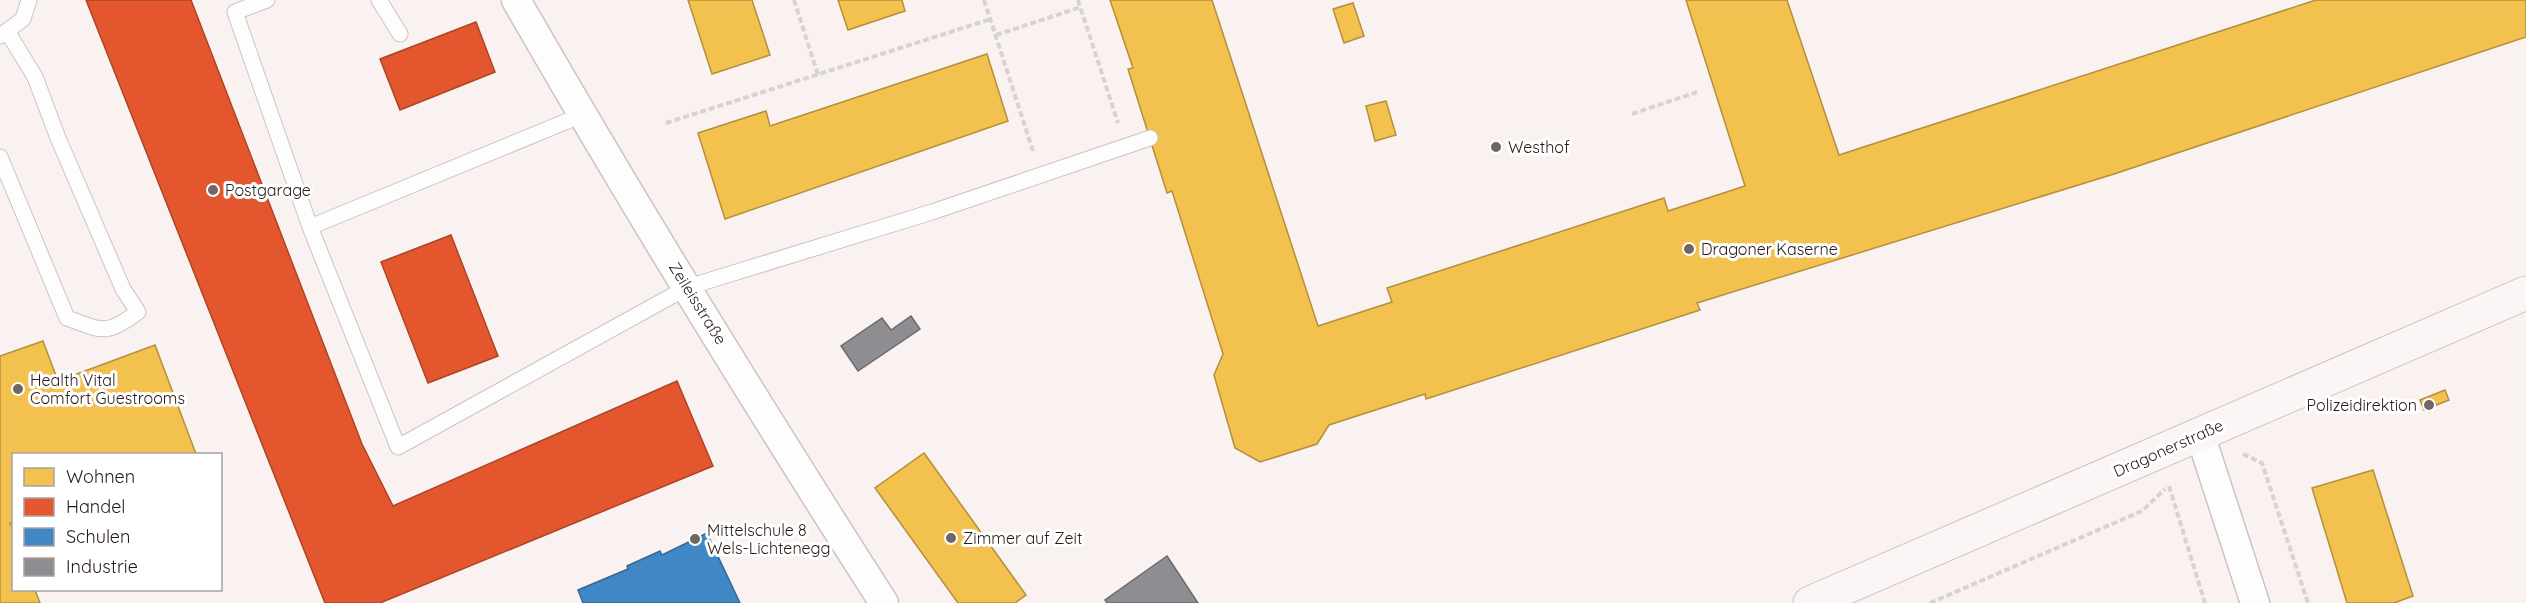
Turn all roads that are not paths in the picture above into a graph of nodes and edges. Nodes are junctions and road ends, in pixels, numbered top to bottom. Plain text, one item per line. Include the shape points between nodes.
1 (29, 0) edge
2 (267, 0) edge
3 (379, 0) edge
4 (516, 0) edge
5 (4, 33) edge
6 (400, 34) dead end
7 (582, 115) junction
8 (1150, 138) dead end
9 (0, 157) edge
10 (310, 227) junction
11 (688, 287) junction
12 (2526, 293) edge
13 (2200, 434) junction
14 (884, 603) edge
15 (1810, 603) edge
16 (2255, 603) edge

1 - 5 lane via 23,19
2 - 10 lane via 235,12
3 - 6 lane
4 - 7 street, Zeileisstraße
5 - 9 lane via 35,77 123,289 138,312 110,330 67,318
7 - 10 lane
7 - 11 street, Zeileisstraße
8 - 11 lane via 1042,176
10 - 11 lane via 398,447
11 - 14 street, Zeileisstraße
12 - 13 main road, Dragonerstraße
13 - 15 main road, Dragonerstraße
13 - 16 street

